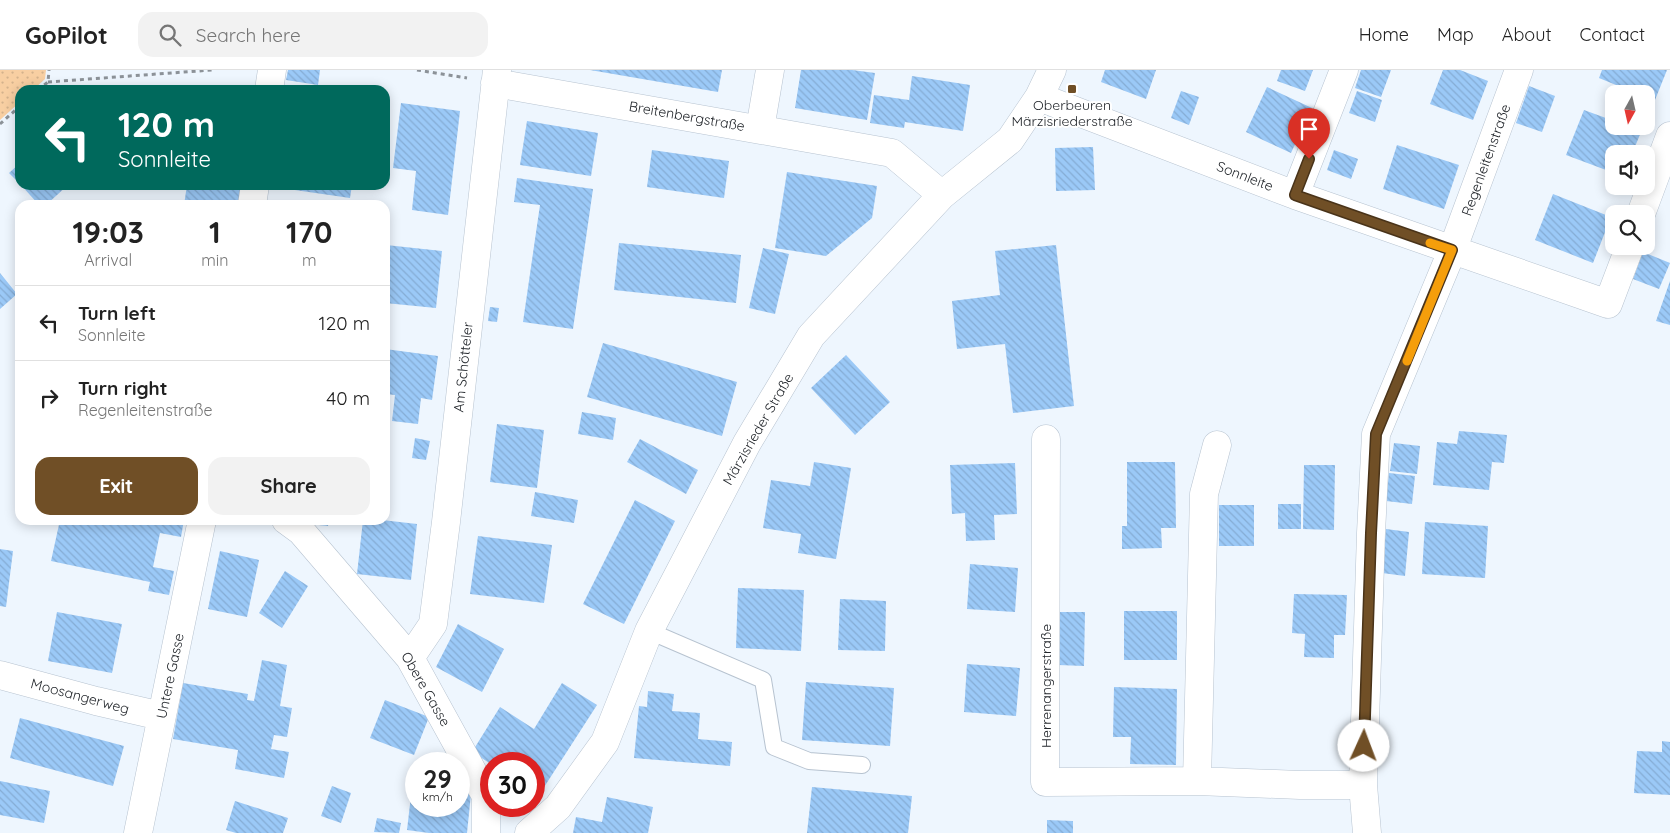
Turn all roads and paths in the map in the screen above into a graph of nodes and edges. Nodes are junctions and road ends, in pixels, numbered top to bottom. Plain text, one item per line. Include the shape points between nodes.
1 (49, 70) edge
2 (212, 70) edge
3 (272, 70) edge
4 (417, 70) edge
5 (770, 70) edge
6 (1052, 70) edge
7 (1344, 70) edge
8 (1519, 70) edge
9 (496, 77) edge
10 (48, 82) junction
11 (44, 85) edge
12 (270, 85) edge
13 (1039, 97) junction
14 (15, 110) edge
15 (0, 124) edge
16 (760, 129) junction
17 (1670, 136) edge
18 (942, 195) junction
19 (1295, 195) junction
20 (1645, 205) edge
21 (1452, 250) junction
22 (1627, 255) edge
23 (1046, 439) dead end
24 (1217, 444) dead end
25 (201, 525) edge
26 (293, 525) edge
27 (649, 631) junction
28 (410, 658) junction
29 (0, 675) edge
30 (161, 716) junction
31 (862, 765) dead end
32 (1197, 781) junction
33 (1363, 785) junction
34 (138, 833) edge
35 (486, 833) edge
36 (529, 833) edge
37 (1367, 833) edge

1 - 10 path
2 - 10 path
3 - 12 street
4 - 9 path
5 - 16 street
6 - 13 street, Märzisrieder Straße
7 - 19 street
8 - 21 street, Regenleitenstraße
9 - 16 street, Breitenbergstraße
9 - 28 street, Am Schötteler via 433,624
10 - 11 path
13 - 18 street, Märzisrieder Straße via 1010,140
13 - 19 street, Sonnleite
14 - 15 path
16 - 18 street, Breitenbergstraße via 892,153
17 - 20 street
18 - 27 street, Märzisrieder Straße via 811,336 747,443
19 - 21 street, Sonnleite
21 - 22 street, Sonnleite via 1608,304
21 - 33 street via 1376,434
23 - 32 street, Herrenangerstraße via 1045,782
24 - 32 street via 1204,494
25 - 30 street, Untere Gasse
26 - 28 street, Obere Gasse
27 - 31 lane via 763,680 774,747 809,761
27 - 36 street, Märzisrieder Straße via 605,742 558,807
28 - 35 street, Obere Gasse via 486,796
29 - 30 street, Moosangerweg
30 - 34 street, Untere Gasse
32 - 33 street, Herrenangerstraße
33 - 37 street

